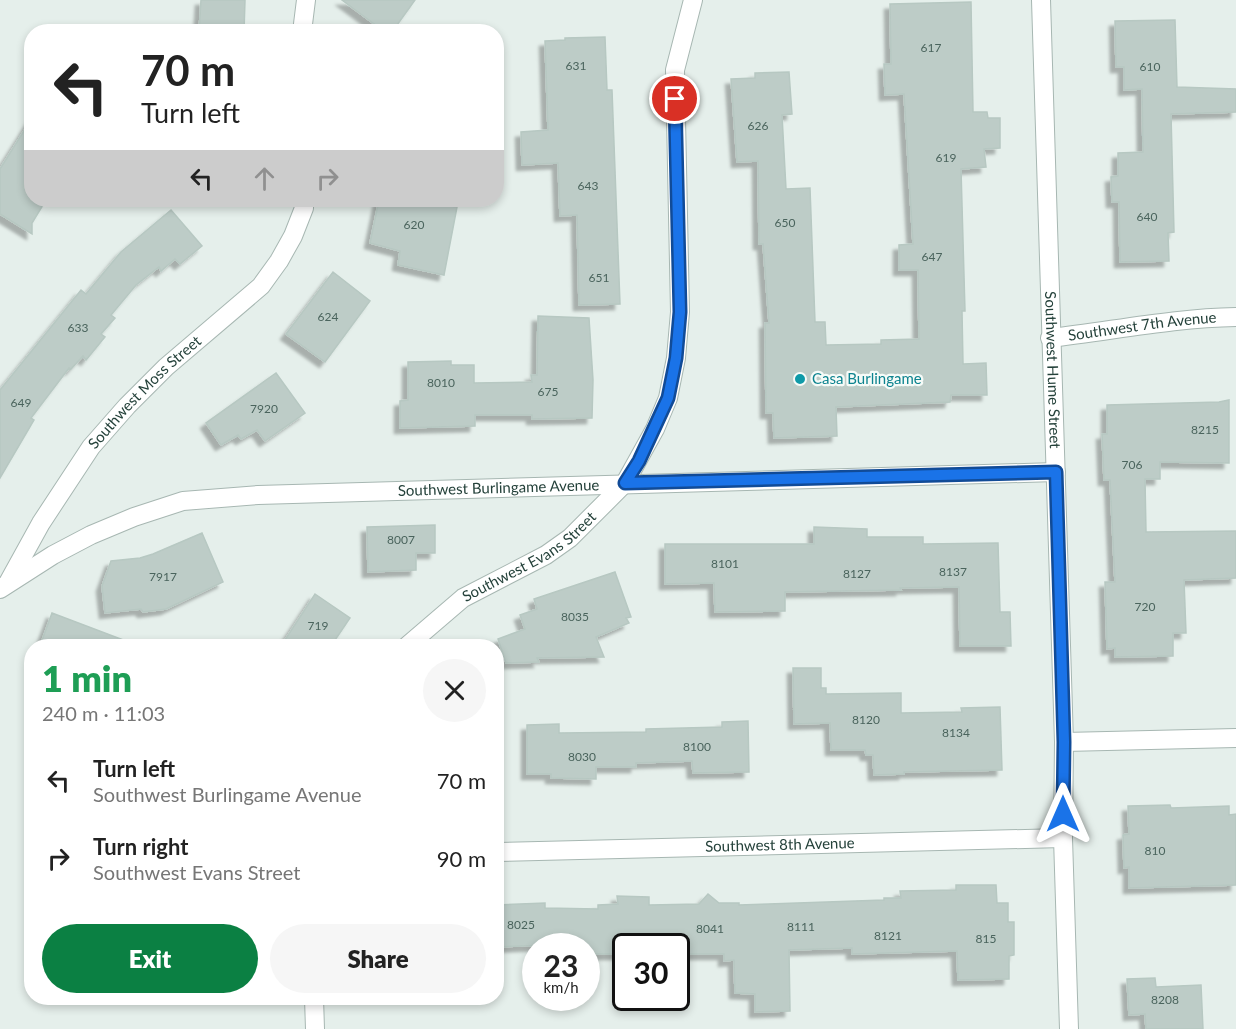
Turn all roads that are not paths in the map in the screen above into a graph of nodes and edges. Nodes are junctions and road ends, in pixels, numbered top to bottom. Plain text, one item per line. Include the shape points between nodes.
1 (306, 0) edge
2 (693, 0) edge
3 (1041, 0) edge
4 (303, 24) edge
5 (304, 207) edge
6 (1236, 317) edge
7 (1050, 338) junction
8 (1056, 472) junction
9 (625, 483) junction
10 (4, 586) edge
11 (0, 601) edge
12 (415, 639) edge
13 (1236, 738) edge
14 (1064, 742) junction
15 (1063, 838) junction
16 (504, 852) edge
17 (314, 1005) edge
18 (315, 1029) edge
19 (1069, 1029) edge

1 - 4 street
2 - 9 street, Southwest Evans Street via 675,70 680,312 676,358 668,398
3 - 7 street, Southwest Hume Street
5 - 10 street, Southwest Moss Street via 293,236 261,286 166,367 91,447
6 - 7 street, Southwest 7th Avenue via 1175,320
7 - 8 street, Southwest Hume Street
8 - 9 street, Southwest Burlingame Avenue
8 - 14 street, Southwest Hume Street
9 - 10 street, Southwest Burlingame Avenue via 183,501 91,535
9 - 12 street, Southwest Evans Street via 570,538 546,555 463,598
10 - 11 street, Southwest Moss Street
13 - 14 street
14 - 15 street, Southwest Hume Street
15 - 16 street, Southwest 8th Avenue
15 - 19 street, Southwest Hume Street
17 - 18 street

